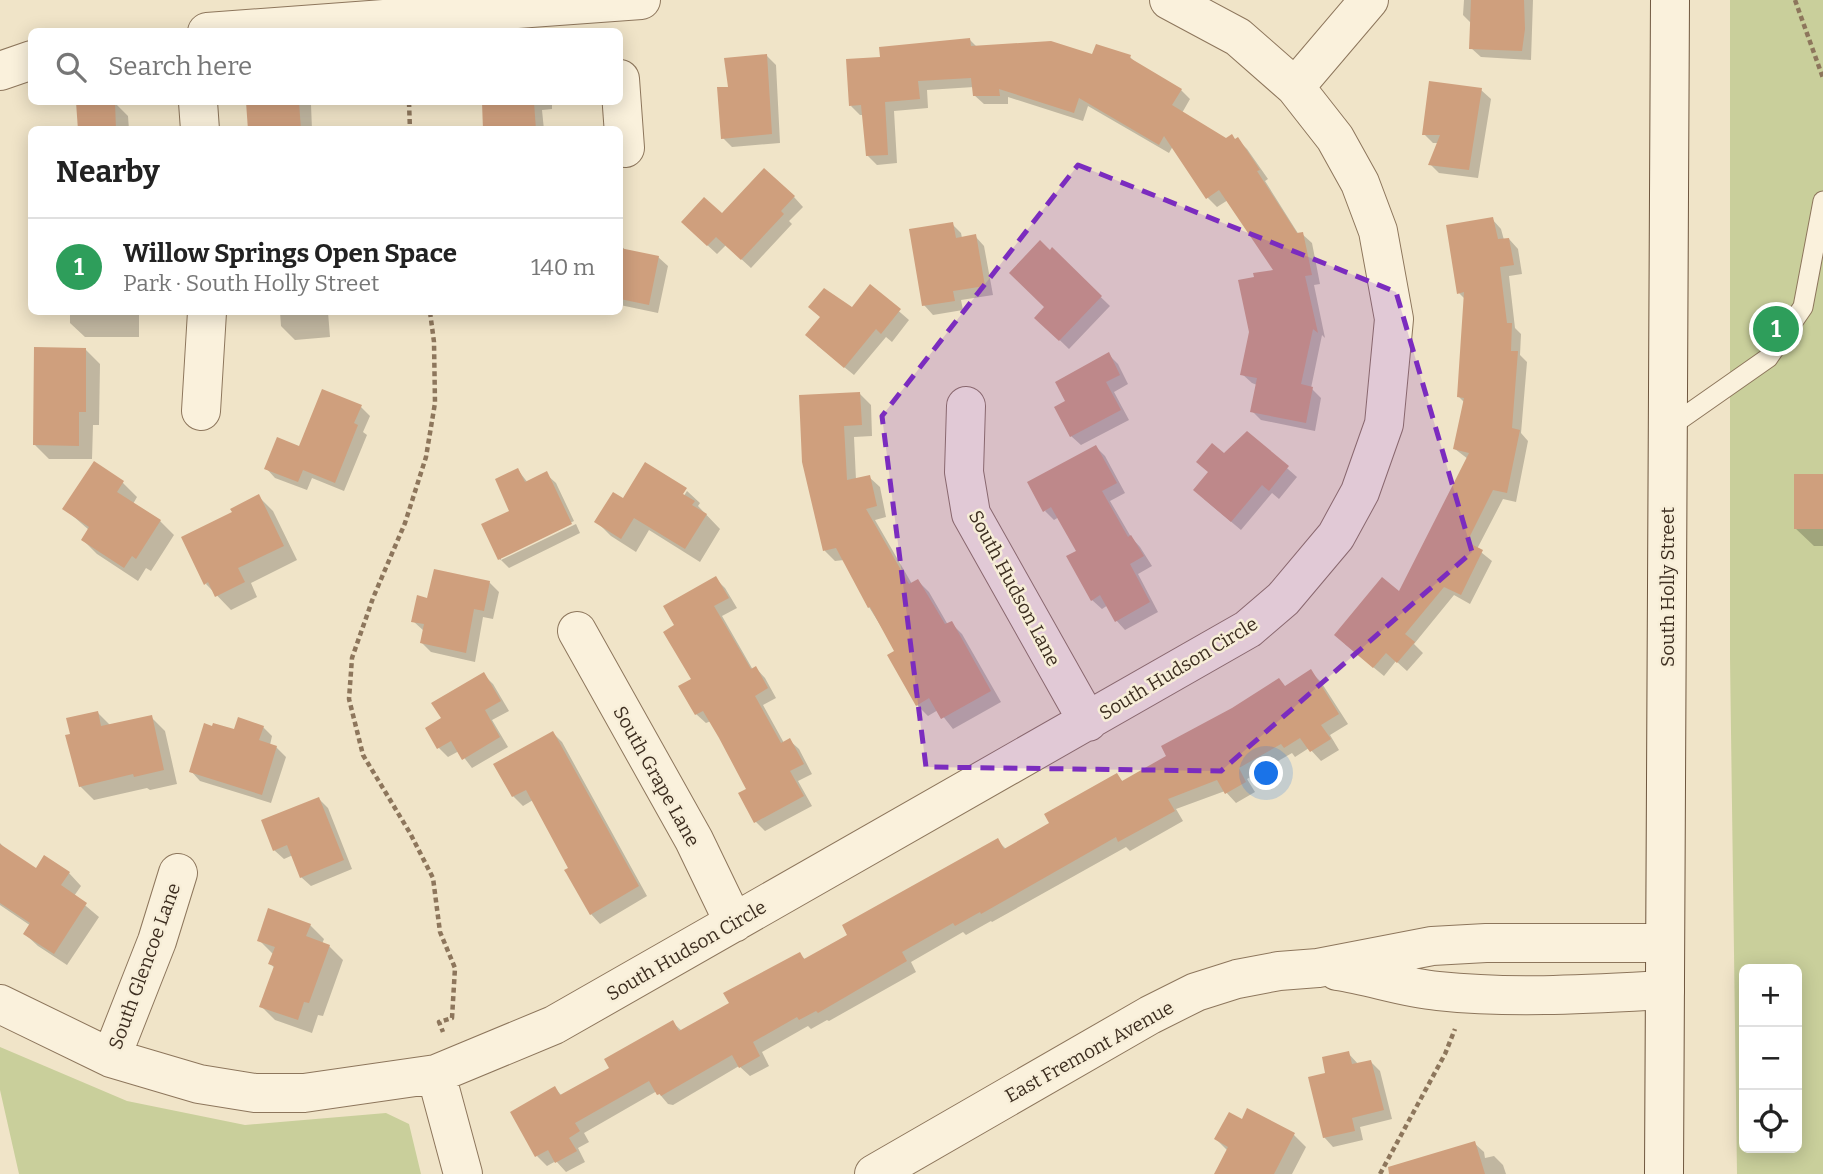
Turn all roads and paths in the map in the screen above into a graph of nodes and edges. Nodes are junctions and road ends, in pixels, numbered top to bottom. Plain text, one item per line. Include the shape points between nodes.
1 (1169, 0) edge
2 (1369, 0) edge
3 (1670, 0) edge
4 (1795, 0) edge
5 (407, 9) edge
6 (623, 11) edge
7 (243, 28) edge
8 (28, 61) edge
9 (0, 71) edge
10 (1823, 78) edge
11 (1295, 88) junction
12 (198, 105) edge
13 (409, 105) edge
14 (622, 105) edge
15 (200, 126) edge
16 (410, 126) edge
17 (625, 148) dead end
18 (1823, 201) edge
19 (207, 315) edge
20 (430, 315) edge
21 (967, 406) dead end
22 (201, 411) dead end
23 (1668, 429) junction
24 (577, 631) dead end
25 (1088, 722) junction
26 (178, 873) dead end
27 (734, 923) junction
28 (1665, 943) junction
29 (1318, 968) junction
30 (1665, 990) junction
31 (0, 1004) edge
32 (1466, 1027) dead end
33 (111, 1058) junction
34 (445, 1070) junction
35 (463, 1174) edge
36 (874, 1174) edge
37 (1381, 1174) edge
38 (1664, 1174) edge

1 - 11 street, South Hudson Circle via 1238,37
2 - 11 street
3 - 23 street, South Holly Street
4 - 10 path
5 - 6 street
5 - 7 street
8 - 9 street
11 - 25 street, South Hudson Circle via 1335,138 1360,183 1378,231 1394,319 1384,424 1360,492 1336,536 1283,599 1248,629
12 - 15 street
13 - 16 path
14 - 17 street
18 - 23 lane via 1803,307 1768,358
19 - 22 street
20 - 34 path via 435,403 426,457 352,658 349,699 363,755 433,878 440,932 455,968 452,1018 439,1022
21 - 25 street, South Hudson Lane via 964,472 971,514
23 - 28 street, South Holly Street
24 - 27 street, South Grape Lane via 694,840
25 - 27 street, South Hudson Circle
26 - 33 street, South Glencoe Lane
27 - 34 street, South Hudson Circle via 554,1025
28 - 29 street, East Fremont Avenue via 1455,944
28 - 30 street, South Holly Street
29 - 30 street, East Fremont Avenue via 1400,986 1468,994
29 - 36 street, East Fremont Avenue via 1237,979 1196,992
30 - 38 street, South Holly Street
31 - 33 street, South Hudson Circle
32 - 37 path via 1456,1027
33 - 34 street, South Hudson Circle via 199,1084 255,1093 304,1093
34 - 35 street

